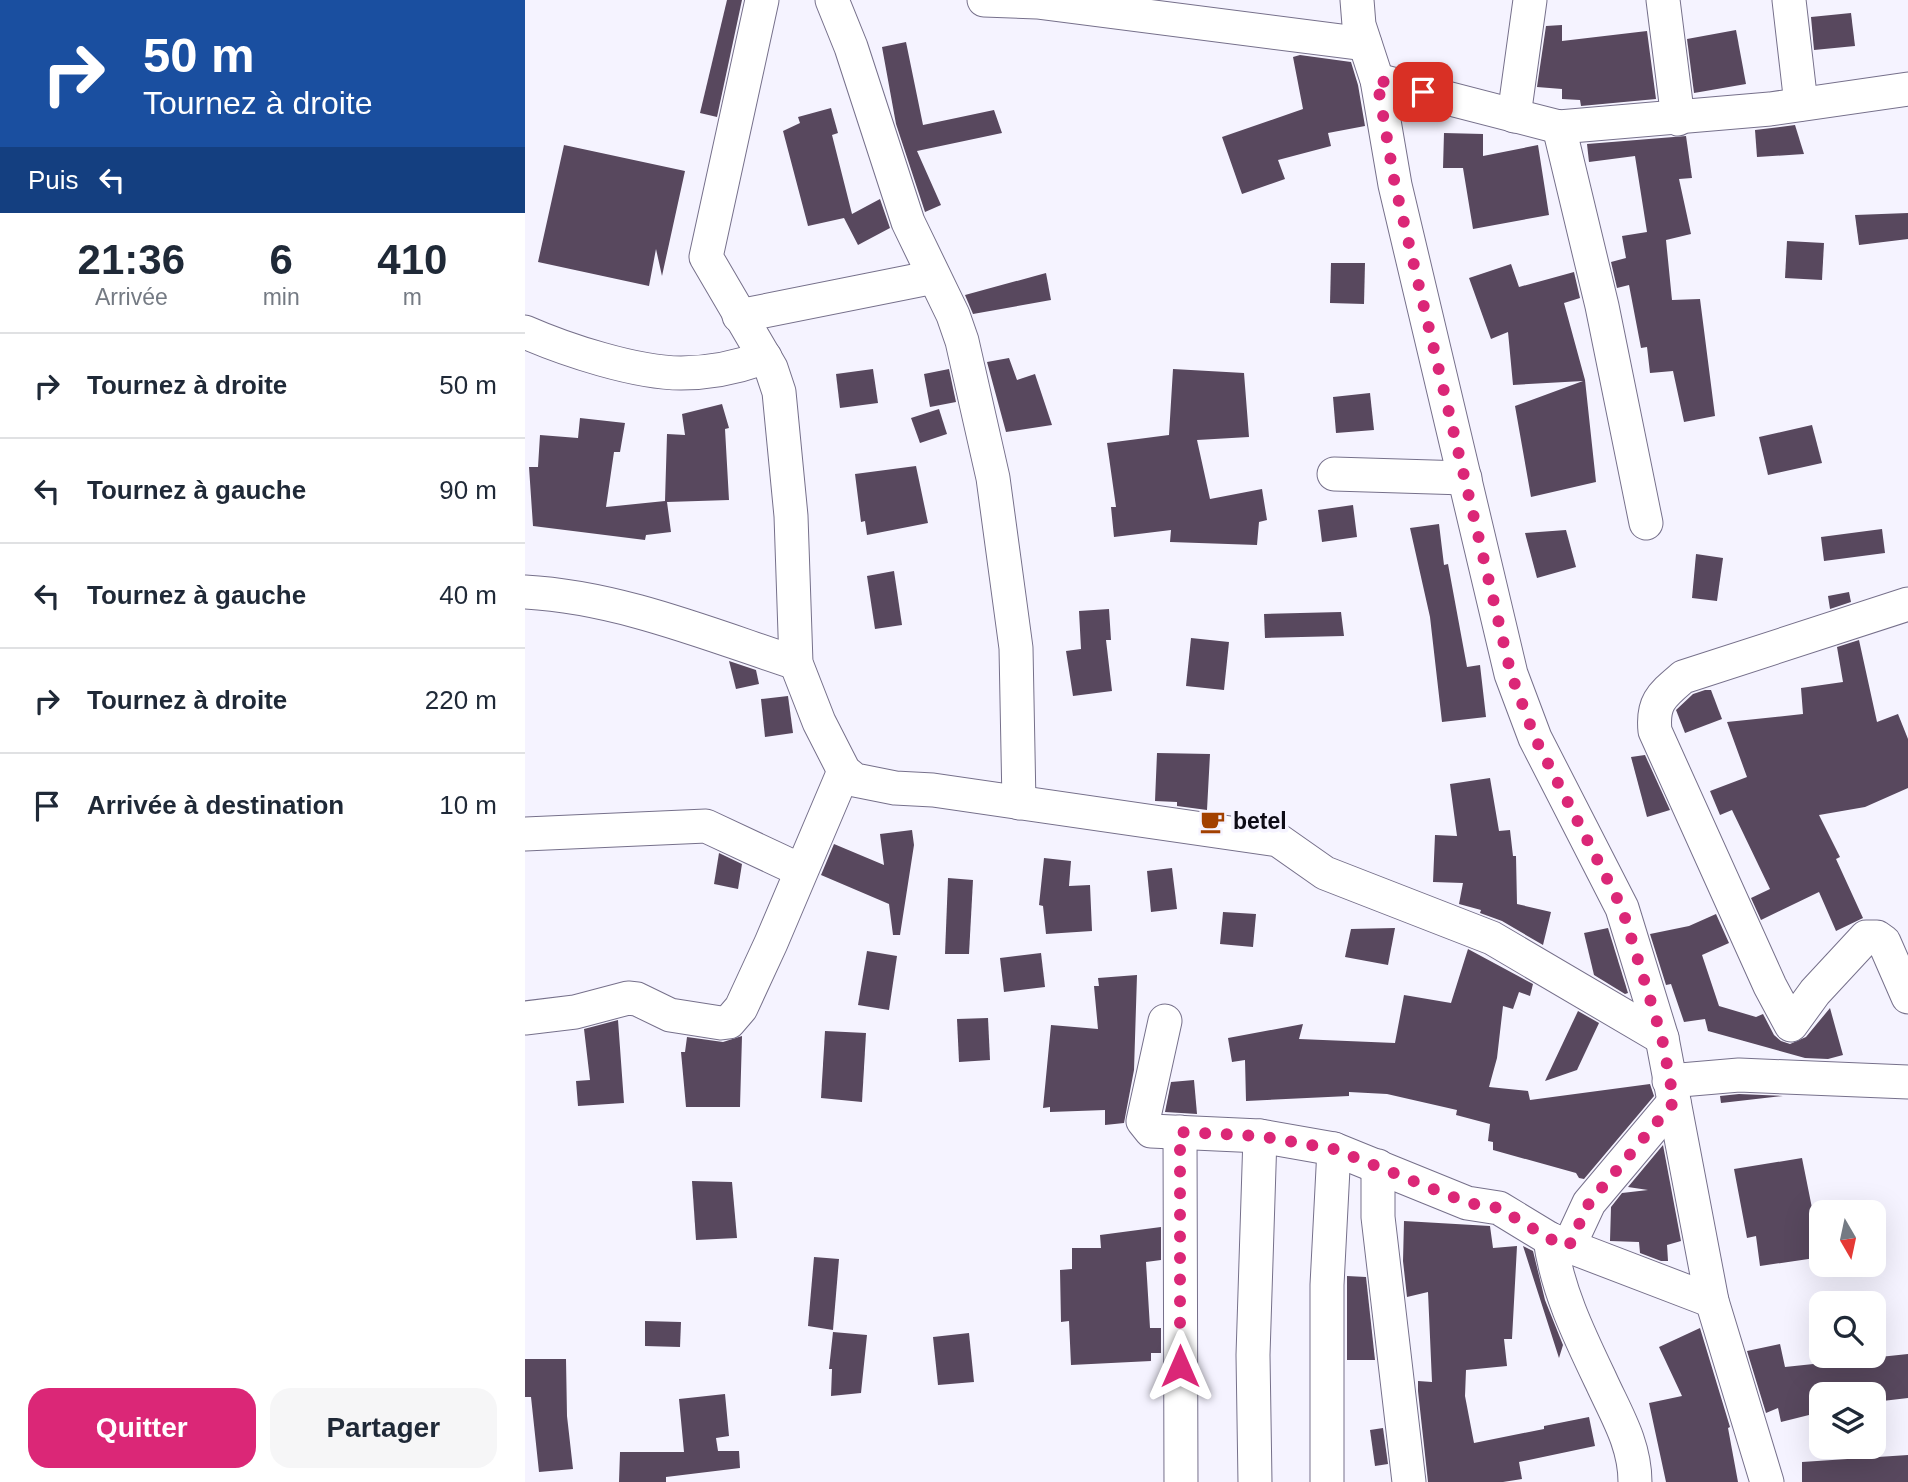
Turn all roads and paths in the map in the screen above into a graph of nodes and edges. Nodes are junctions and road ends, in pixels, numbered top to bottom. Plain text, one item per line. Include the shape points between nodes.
1 (762, 0) edge
2 (832, 0) edge
3 (984, 0) edge
4 (1357, 0) edge
5 (1530, 0) edge
6 (1663, 0) edge
7 (1789, 0) edge
8 (1365, 44) junction
9 (1377, 80) junction
10 (1908, 89) edge
11 (1801, 104) junction
12 (1514, 116) junction
13 (1678, 119) junction
14 (1559, 127) junction
15 (934, 277) junction
16 (739, 316) junction
17 (525, 332) edge
18 (765, 357) junction
19 (1334, 474) dead end
20 (1465, 478) junction
21 (1646, 523) dead end
22 (525, 592) edge
23 (1908, 604) edge
24 (796, 663) junction
25 (844, 771) junction
26 (1019, 803) junction
27 (525, 834) edge
28 (800, 870) junction
29 (1908, 996) edge
30 (525, 1018) edge
31 (1165, 1021) dead end
32 (1791, 1025) junction
33 (1662, 1038) junction
34 (1788, 1076) junction
35 (1908, 1082) edge
36 (1672, 1092) junction
37 (1180, 1132) junction
38 (1260, 1136) junction
39 (1334, 1149) junction
40 (1378, 1166) junction
41 (1559, 1242) junction
42 (1712, 1301) junction
43 (1181, 1482) edge
44 (1255, 1482) edge
45 (1328, 1482) edge
46 (1409, 1482) edge
47 (1635, 1482) edge
48 (1767, 1482) edge

1 - 16 street via 706,257
2 - 15 street via 908,222
3 - 8 street via 1037,2
4 - 8 street
5 - 12 street
6 - 13 street
7 - 11 street
8 - 9 street
9 - 12 street
9 - 20 street via 1395,185
10 - 11 street
11 - 13 street
12 - 14 street
13 - 14 street
14 - 21 street via 1602,306
15 - 16 street
15 - 26 street via 962,341 993,478 1016,648
16 - 18 street
17 - 18 street via 615,362 679,373
18 - 24 street via 779,392 784,435 795,571
19 - 20 street
20 - 33 street via 1511,674 1535,738 1622,908
22 - 24 street via 635,612
23 - 32 street via 1683,677 1665,692 1653,715 1655,731
24 - 25 street
25 - 26 street via 855,780 895,788
25 - 28 street
26 - 33 street via 1277,840 1325,873 1492,938
27 - 28 street via 706,826
28 - 30 street via 741,1008 729,1022 670,1015 628,998 575,1012
29 - 32 street via 1884,942 1866,937
31 - 37 street via 1143,1124 1151,1131
32 - 34 street
33 - 36 street
34 - 35 street
34 - 36 street via 1739,1075
36 - 41 street
36 - 42 street
37 - 38 street
37 - 43 street
38 - 39 street
38 - 44 street via 1253,1355
39 - 40 street
39 - 45 street via 1328,1273
40 - 41 street via 1468,1203 1499,1208
40 - 46 street via 1378,1217
41 - 42 street
41 - 47 street via 1553,1265 1565,1303 1619,1415
42 - 48 street

